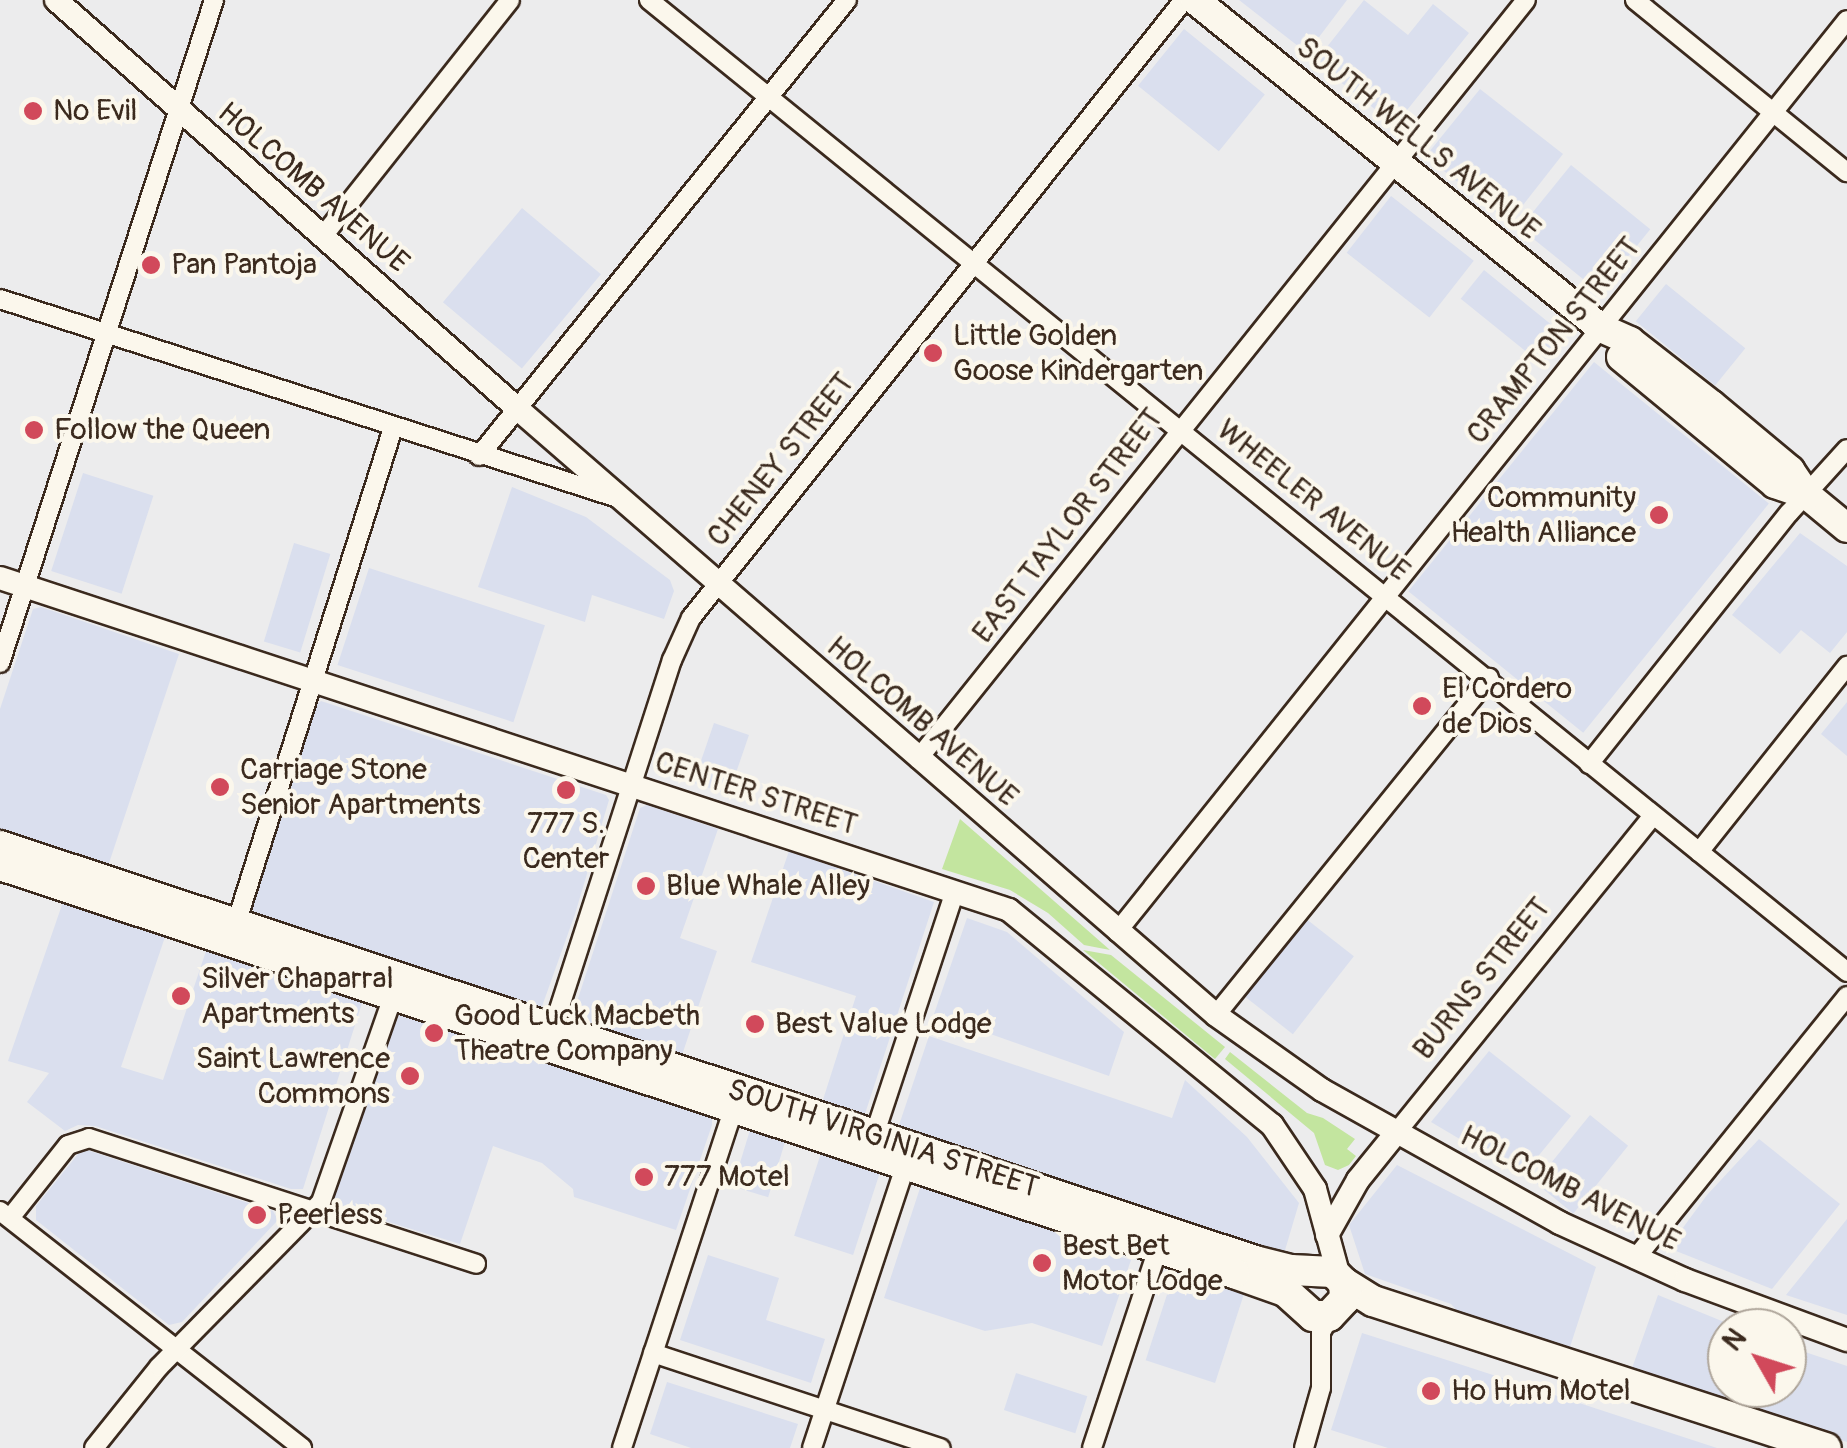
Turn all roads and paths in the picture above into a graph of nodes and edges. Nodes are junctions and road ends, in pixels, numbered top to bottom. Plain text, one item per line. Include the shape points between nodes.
1 (56, 0) edge
2 (214, 0) edge
3 (510, 0) edge
4 (648, 0) edge
5 (847, 0) edge
6 (1184, 0) edge
7 (1195, 0) edge
8 (1526, 0) edge
9 (1635, 0) edge
10 (1847, 20) edge
11 (770, 97) junction
12 (180, 109) junction
13 (1773, 112) junction
14 (1395, 162) junction
15 (1847, 172) edge
16 (323, 236) junction
17 (972, 264) junction
18 (0, 299) edge
19 (1601, 328) junction
20 (105, 334) junction
21 (519, 410) junction
22 (393, 428) junction
23 (1180, 428) junction
24 (1847, 448) edge
25 (478, 456) junction
26 (1806, 496) junction
27 (620, 499) junction
28 (1847, 528) edge
29 (0, 578) edge
30 (717, 583) junction
31 (24, 586) junction
32 (1386, 596) junction
33 (0, 663) edge
34 (1847, 666) edge
35 (1489, 678) junction
36 (312, 681) junction
37 (918, 759) junction
38 (1589, 764) junction
39 (632, 785) junction
40 (1653, 816) junction
41 (0, 846) edge
42 (1699, 852) junction
43 (0, 865) edge
44 (955, 891) junction
45 (1117, 932) junction
46 (233, 934) junction
47 (1847, 972) edge
48 (394, 996) junction
49 (1847, 996) edge
50 (473, 1012) junction
51 (1216, 1015) junction
52 (553, 1028) junction
53 (747, 1103) junction
54 (1396, 1133) junction
55 (874, 1136) junction
56 (906, 1164) junction
57 (1306, 1172) junction
58 (1358, 1180) junction
59 (314, 1211) junction
60 (5, 1214) edge
61 (1327, 1235) junction
62 (1158, 1248) junction
63 (1634, 1259) junction
64 (476, 1264) dead end
65 (1333, 1292) junction
66 (1847, 1340) edge
67 (177, 1350) junction
68 (653, 1353) junction
69 (824, 1410) junction
70 (94, 1448) edge
71 (302, 1448) edge
72 (622, 1448) edge
73 (812, 1448) edge
74 (941, 1448) edge
75 (1092, 1448) edge
76 (1304, 1448) edge
77 (1762, 1448) edge
78 (1826, 1448) edge

1 - 12 street, HOLCOMB AVENUE
2 - 12 street
3 - 16 street
4 - 11 street, WHEELER AVENUE
5 - 11 street
6 - 17 street, CHENEY STREET
7 - 14 main road, SOUTH WELLS AVENUE
8 - 14 street, EAST TAYLOR STREET
9 - 13 street
10 - 13 street, CRAMPTON STREET
11 - 17 street, WHEELER AVENUE
11 - 21 street
12 - 16 street, HOLCOMB AVENUE
12 - 20 street
13 - 15 street
13 - 19 street, CRAMPTON STREET
14 - 19 main road, SOUTH WELLS AVENUE
14 - 23 street, EAST TAYLOR STREET
16 - 21 street, HOLCOMB AVENUE
17 - 23 street, WHEELER AVENUE
17 - 30 street, CHENEY STREET
18 - 20 street
19 - 26 main road, SOUTH WELLS AVENUE via 1630,340 1712,405 1790,470
19 - 32 street, CRAMPTON STREET
20 - 22 street
20 - 31 street
21 - 25 street
21 - 27 street, HOLCOMB AVENUE
22 - 25 street
22 - 36 street
23 - 32 street, WHEELER AVENUE
23 - 37 street, EAST TAYLOR STREET
24 - 26 street
25 - 27 street
26 - 28 main road, SOUTH WELLS AVENUE
26 - 38 street
27 - 30 street, HOLCOMB AVENUE
29 - 31 street, CENTER STREET
30 - 37 street, HOLCOMB AVENUE
30 - 39 street, CHENEY STREET via 678,643
31 - 33 street
31 - 36 street, CENTER STREET
32 - 35 street, WHEELER AVENUE
32 - 45 street, CRAMPTON STREET
34 - 42 street
35 - 38 street, WHEELER AVENUE
35 - 51 street
36 - 39 street, CENTER STREET
36 - 46 street
37 - 45 street, HOLCOMB AVENUE
38 - 40 street, WHEELER AVENUE
39 - 44 street, CENTER STREET
39 - 52 street, CHENEY STREET
40 - 42 street, WHEELER AVENUE
40 - 54 street, BURNS STREET
41 - 46 main road, SOUTH VIRGINIA STREET
42 - 47 street, WHEELER AVENUE
43 - 46 main road, SOUTH VIRGINIA STREET
44 - 55 street
44 - 57 street, CENTER STREET via 1009,910 1036,929 1261,1114
45 - 51 street, HOLCOMB AVENUE
46 - 48 main road, SOUTH VIRGINIA STREET
46 - 50 main road, SOUTH VIRGINIA STREET
48 - 50 main road, SOUTH VIRGINIA STREET
48 - 59 street
49 - 63 street
50 - 52 main road, SOUTH VIRGINIA STREET via 542,1035
50 - 53 main road, SOUTH VIRGINIA STREET
51 - 54 street, HOLCOMB AVENUE
52 - 53 main road, SOUTH VIRGINIA STREET
53 - 55 main road, SOUTH VIRGINIA STREET
53 - 56 main road, SOUTH VIRGINIA STREET
53 - 68 street
54 - 58 street, BURNS STREET
54 - 63 street, HOLCOMB AVENUE
55 - 65 main road, SOUTH VIRGINIA STREET
56 - 62 main road, SOUTH VIRGINIA STREET
56 - 69 street
57 - 58 street via 1337,1184
57 - 61 street, CENTER STREET
58 - 61 street, BURNS STREET
59 - 60 street via 86,1138 68,1145
59 - 64 street
59 - 67 street
60 - 67 street
61 - 65 street, CENTER STREET
62 - 65 main road, SOUTH VIRGINIA STREET via 1285,1291 1300,1304 1299,1283
62 - 75 street
63 - 66 street, HOLCOMB AVENUE
65 - 76 street via 1321,1332 1321,1388
65 - 77 main road, SOUTH VIRGINIA STREET via 1385,1322
65 - 78 main road, SOUTH VIRGINIA STREET
67 - 70 street
67 - 71 street
68 - 69 street
68 - 72 street
69 - 73 street
69 - 74 street

